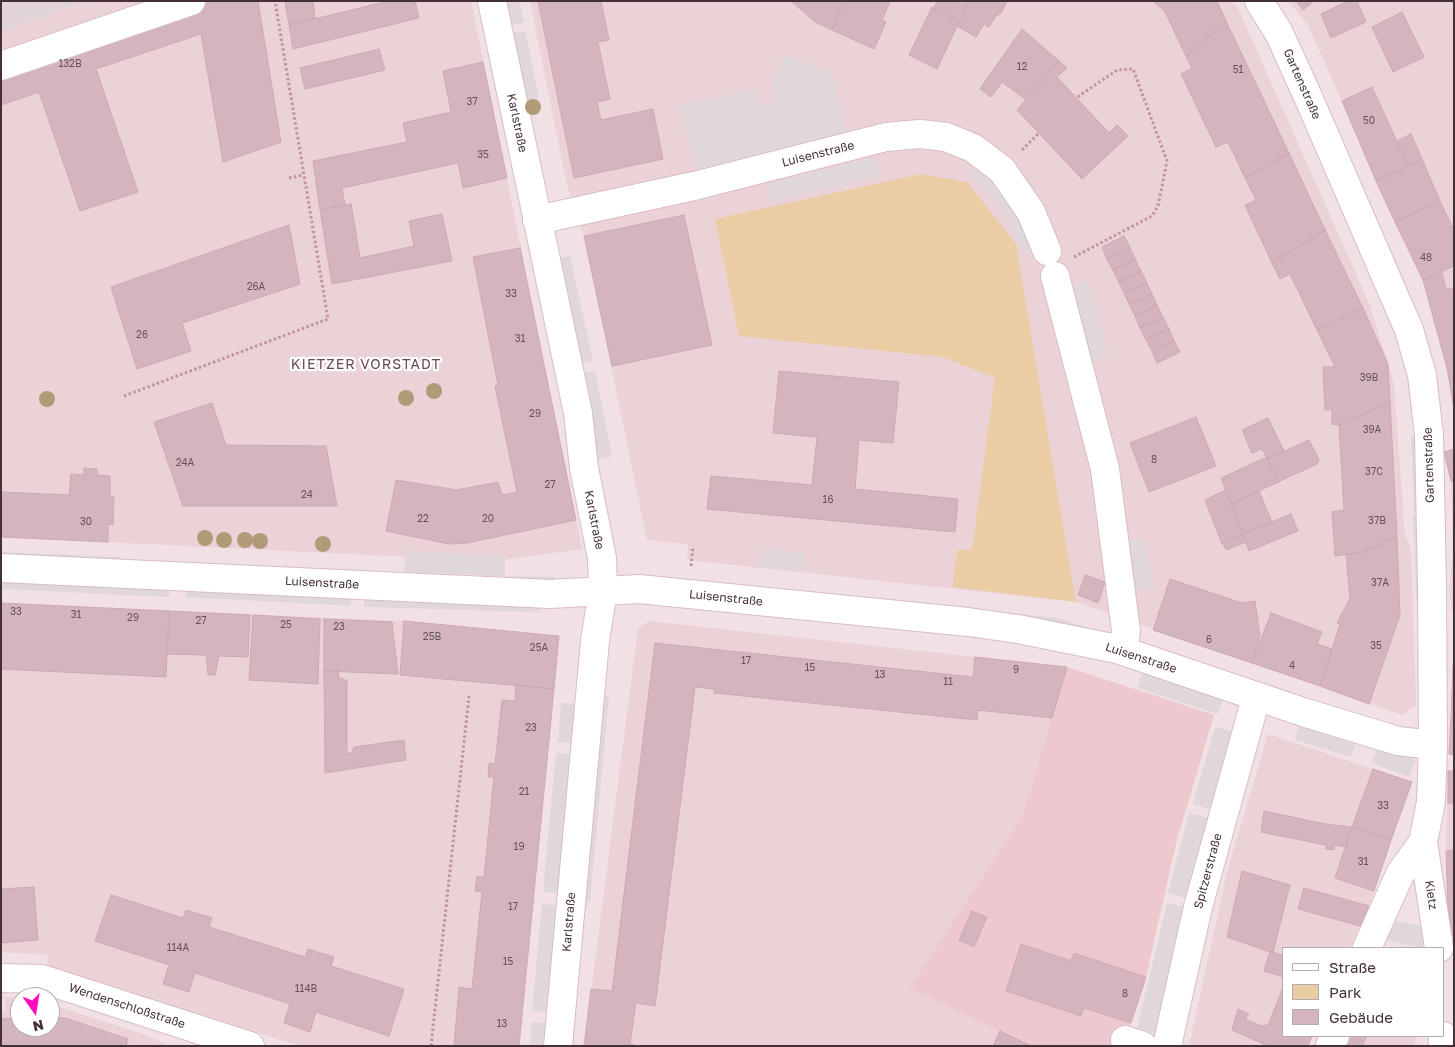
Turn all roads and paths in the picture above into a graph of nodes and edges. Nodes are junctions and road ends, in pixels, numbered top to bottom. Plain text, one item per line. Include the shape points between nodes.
1 (191, 1) edge
2 (275, 1) edge
3 (492, 1) edge
4 (1260, 1) edge
5 (1, 66) edge
6 (1076, 98) dead end
7 (303, 175) junction
8 (289, 178) dead end
9 (537, 220) junction
10 (1057, 262) junction
11 (124, 396) dead end
12 (694, 547) dead end
13 (691, 567) dead end
14 (1, 568) edge
15 (603, 591) junction
16 (1123, 651) junction
17 (468, 696) dead end
18 (1256, 698) junction
19 (1433, 745) junction
20 (1423, 842) junction
21 (1367, 947) edge
22 (1439, 947) edge
23 (1, 978) edge
24 (250, 1046) edge
25 (431, 1046) edge
26 (558, 1046) edge
27 (1167, 1046) edge

1 - 5 street
2 - 7 path
3 - 9 street, Karlstraße
4 - 19 street, Gartenstraße via 1279,33 1409,330 1422,375 1428,435
6 - 10 path via 1117,70 1133,69 1167,161 1158,206 1152,216
7 - 8 path
7 - 11 path via 328,319
9 - 10 street, Luisenstraße via 694,186 886,137 920,134 946,137 972,148 1002,170 1031,212
9 - 15 street, Karlstraße via 578,413 584,468 602,558
10 - 16 street, Luisenstraße via 1105,469 1126,631
12 - 13 path
14 - 15 street, Luisenstraße via 550,594
15 - 16 street, Luisenstraße via 640,589 968,622
15 - 26 street, Karlstraße via 595,641
16 - 18 street, Luisenstraße
17 - 25 path
18 - 19 street, Luisenstraße via 1398,741
18 - 27 street, Spitzerstraße via 1198,907
19 - 20 street, Gartenstraße via 1431,802
20 - 21 street, Gartenstraße via 1400,874
20 - 22 street, Kietz
23 - 24 street, Wendenschloßstraße via 42,979

